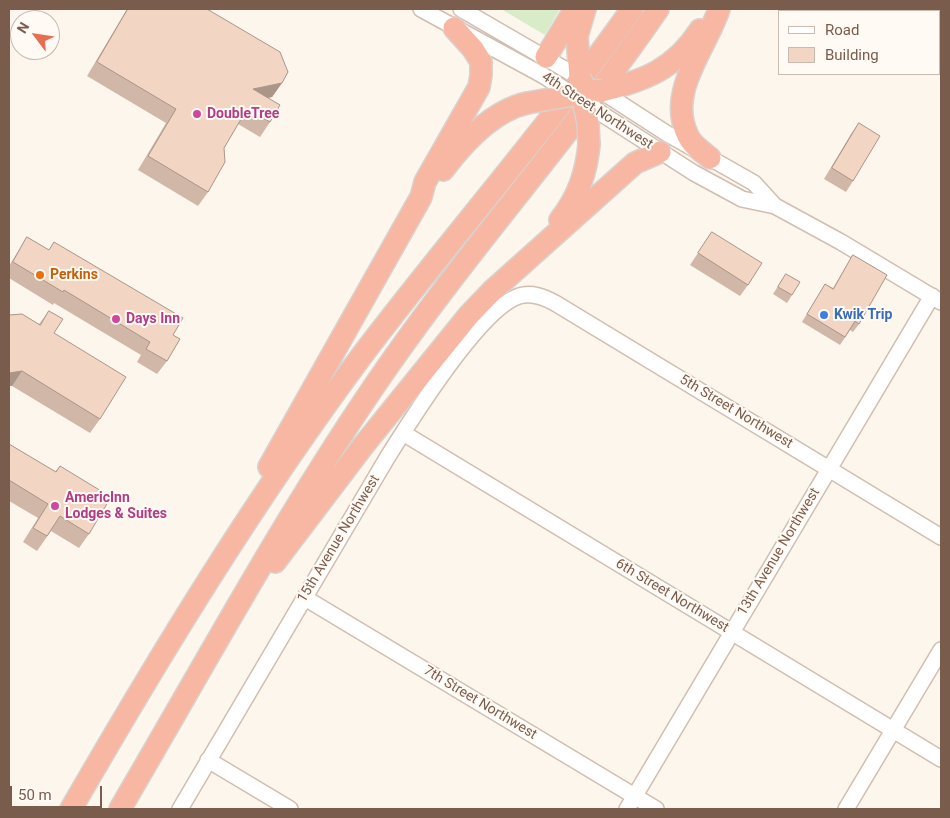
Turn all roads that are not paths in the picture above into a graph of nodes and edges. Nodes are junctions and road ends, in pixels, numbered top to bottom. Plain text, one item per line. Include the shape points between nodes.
1 (421, 9) edge
2 (575, 9) edge
3 (585, 9) edge
4 (632, 9) edge
5 (658, 9) edge
6 (713, 9) edge
7 (719, 9) edge
8 (457, 18) edge
9 (582, 90) junction
10 (660, 152) junction
11 (710, 158) junction
12 (421, 197) junction
13 (775, 206) junction
14 (521, 265) junction
15 (528, 294) joint
16 (937, 299) edge
17 (402, 433) junction
18 (829, 468) junction
19 (941, 537) edge
20 (202, 588) junction
21 (305, 598) junction
22 (731, 632) junction
23 (218, 638) junction
24 (941, 650) edge
25 (894, 730) junction
26 (941, 759) edge
27 (208, 760) junction
28 (631, 803) edge
29 (71, 809) edge
30 (120, 809) edge
31 (180, 809) edge
32 (290, 809) edge
33 (656, 809) edge
34 (846, 809) edge

1 - 8 street, 4th Street Northwest
2 - 9 highway
3 - 9 highway via 577,36
4 - 20 highway via 362,356
5 - 23 highway via 387,367 305,490
6 - 9 highway via 684,52 658,73 640,81
7 - 11 highway via 695,62 682,104 688,138
8 - 9 street, 4th Street Northwest
8 - 9 street, 4th Street Northwest
8 - 12 highway via 481,62 479,87 425,182
9 - 10 street, 4th Street Northwest
9 - 11 street, 4th Street Northwest
9 - 12 highway, bridge via 507,110 482,127 459,150
9 - 14 highway, bridge via 589,145 584,179 559,221 528,249
10 - 13 street, 4th Street Northwest via 742,199
10 - 14 highway via 635,162
11 - 13 street, 4th Street Northwest via 754,183
12 - 20 highway
13 - 16 street, 4th Street Northwest
14 - 23 highway via 492,291 436,355
15 - 17 street, 15th Avenue Northwest via 517,296 488,318 445,371
15 - 18 street, 5th Street Northwest via 556,302
16 - 18 street, 13th Avenue Northwest
17 - 21 street, 15th Avenue Northwest
17 - 22 street, 6th Street Northwest
18 - 19 street, 5th Street Northwest
18 - 22 street, 13th Avenue Northwest
20 - 29 highway
21 - 27 street, 15th Avenue Northwest
21 - 28 street, 7th Street Northwest
22 - 25 street, 6th Street Northwest
22 - 28 street, 13th Avenue Northwest
23 - 30 highway
24 - 25 street
25 - 26 street, 6th Street Northwest
25 - 34 street
27 - 31 street, 15th Avenue Northwest
27 - 32 street
28 - 33 street, 7th Street Northwest

